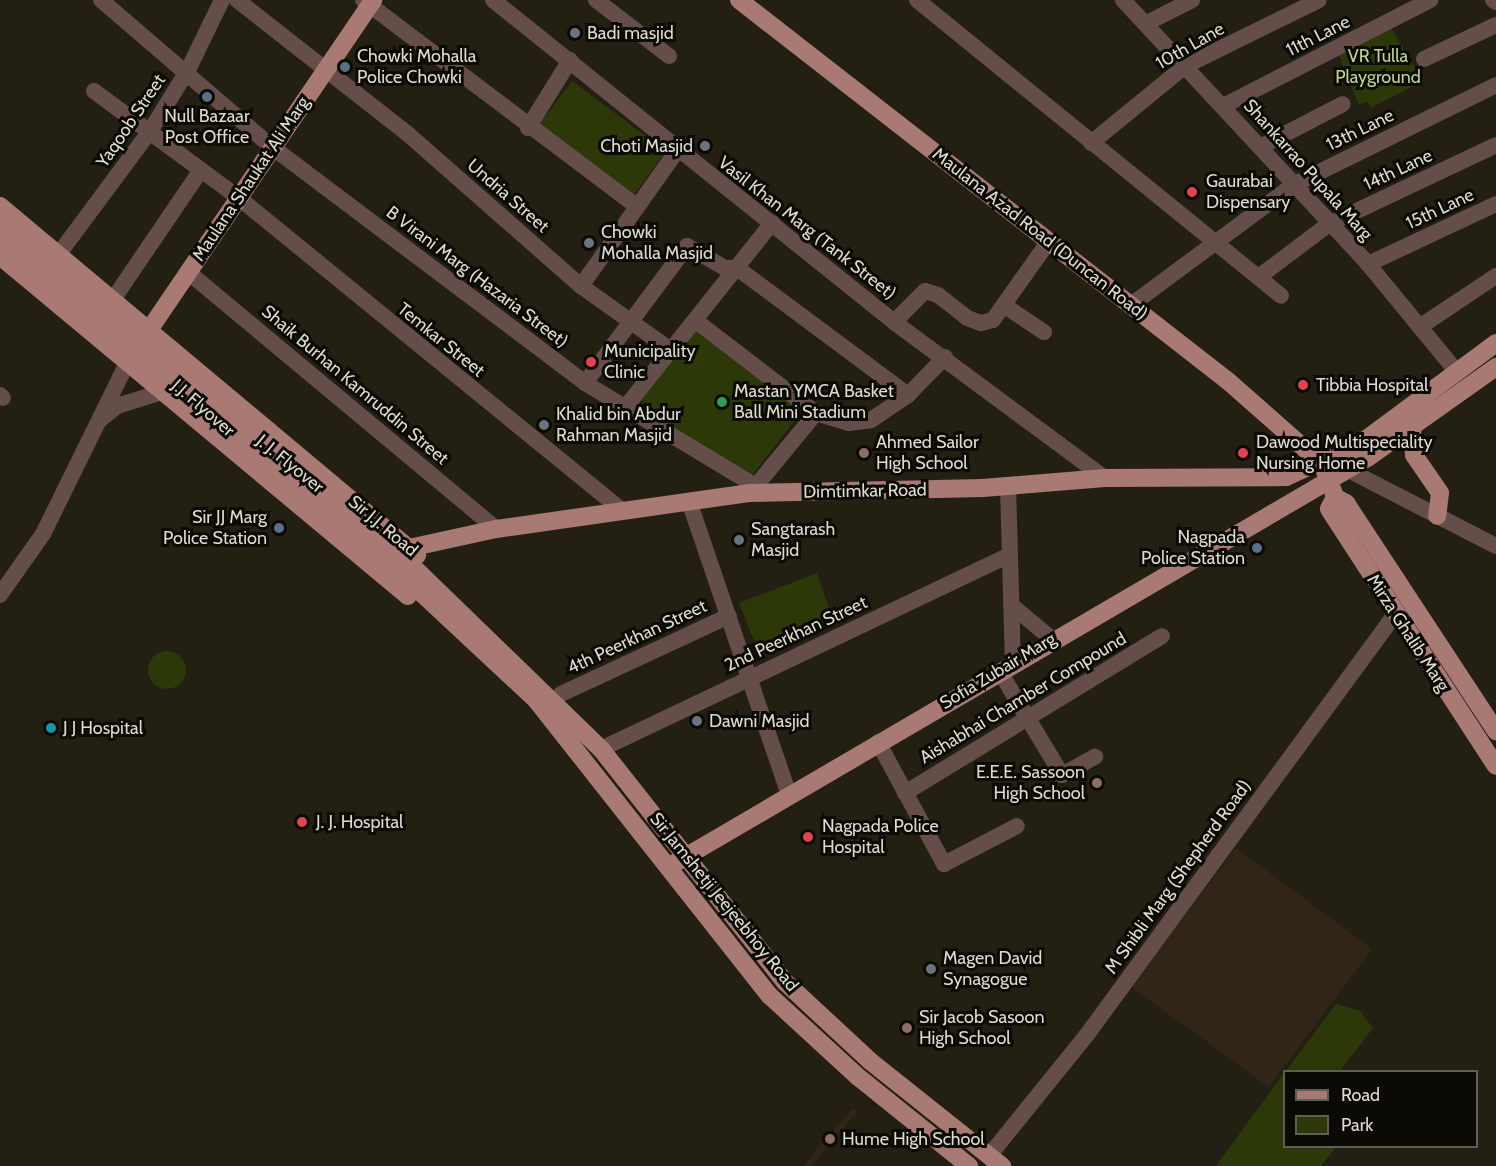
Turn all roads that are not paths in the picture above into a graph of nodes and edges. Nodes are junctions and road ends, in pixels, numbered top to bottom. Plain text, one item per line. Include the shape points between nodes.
1 (101, 0) edge
2 (222, 0) edge
3 (237, 0) edge
4 (493, 0) edge
5 (596, 0) edge
6 (739, 0) edge
7 (917, 0) edge
8 (1123, 0) edge
9 (1192, 0) edge
10 (1319, 0) edge
11 (1430, 0) edge
12 (369, 2) edge
13 (1147, 23) junction
14 (1496, 24) edge
15 (669, 56) dead end
16 (1424, 59) dead end
17 (570, 60) junction
18 (1185, 66) junction
19 (188, 70) junction
20 (322, 71) junction
21 (1496, 85) edge
22 (94, 91) dead end
23 (1342, 104) dead end
24 (1223, 106) junction
25 (528, 128) junction
26 (150, 131) junction
27 (1091, 143) junction
28 (1496, 145) edge
29 (272, 147) junction
30 (1260, 147) junction
31 (677, 152) junction
32 (201, 170) junction
33 (1293, 185) junction
34 (239, 198) junction
35 (1496, 204) edge
36 (0, 206) edge
37 (636, 206) junction
38 (0, 222) edge
39 (772, 223) junction
40 (1329, 224) junction
41 (0, 240) edge
42 (1049, 241) junction
43 (1213, 241) junction
44 (58, 255) junction
45 (0, 256) edge
46 (1368, 264) junction
47 (737, 268) junction
48 (188, 272) junction
49 (1260, 276) junction
50 (1496, 276) edge
51 (581, 285) junction
52 (1281, 296) dead end
53 (114, 298) junction
54 (1131, 305) junction
55 (1005, 306) junction
56 (696, 321) junction
57 (630, 322) junction
58 (894, 322) junction
59 (1421, 326) junction
60 (150, 327) junction
61 (1044, 332) dead end
62 (1496, 343) edge
63 (669, 349) junction
64 (945, 357) junction
65 (129, 359) junction
66 (1496, 367) edge
67 (1458, 373) junction
68 (585, 383) junction
69 (165, 391) junction
70 (908, 395) junction
71 (624, 409) junction
72 (816, 413) junction
73 (97, 422) junction
74 (1412, 427) junction
75 (1344, 462) junction
76 (1326, 472) junction
77 (1105, 478) junction
78 (1008, 486) junction
79 (753, 489) junction
80 (1335, 497) junction
81 (690, 504) junction
82 (620, 510) junction
83 (1437, 516) junction
84 (496, 529) junction
85 (1496, 546) edge
86 (1009, 555) junction
87 (406, 561) junction
88 (0, 595) edge
89 (1011, 605) junction
90 (729, 616) junction
91 (1394, 616) junction
92 (1162, 636) dead end
93 (1052, 639) junction
94 (1006, 667) junction
95 (750, 678) junction
96 (561, 694) junction
97 (572, 716) junction
98 (1027, 717) junction
99 (1494, 725) edge
100 (557, 730) junction
101 (1476, 734) junction
102 (878, 742) junction
103 (601, 749) junction
104 (1095, 757) dead end
105 (1496, 766) edge
106 (905, 793) junction
107 (789, 795) junction
108 (1017, 826) dead end
109 (685, 857) junction
110 (668, 867) junction
111 (995, 1161) edge
112 (969, 1166) edge

1 - 19 street, B Virani Marg (Hazaria Street)
2 - 19 street, Yaqoob Street
3 - 20 street, Undria Street
4 - 17 street, Vasil Khan Marg (Tank Street)
5 - 15 street
6 - 42 main road, Maulana Azad Road (Duncan Road)
7 - 27 street
8 - 13 street, Shankarrao Pupala Marg
9 - 13 street
10 - 18 street, 10th Lane
11 - 24 street, 11th Lane
12 - 20 main road, Maulana Shaukat Ali Marg
12 - 25 street
13 - 18 street, Shankarrao Pupala Marg
14 - 16 street
17 - 25 street
17 - 31 street, Vasil Khan Marg (Tank Street)
18 - 24 street, Shankarrao Pupala Marg
18 - 27 street, 10th Lane
19 - 26 street, Yaqoob Street
19 - 29 street, B Virani Marg (Hazaria Street)
20 - 29 main road, Maulana Shaukat Ali Marg
20 - 51 street, Undria Street via 409,135
21 - 33 street, 13th Lane
22 - 26 street, Temkar Street
23 - 30 street
24 - 30 street, Shankarrao Pupala Marg
25 - 37 street
26 - 32 street, Temkar Street
26 - 44 street, Yaqoob Street
27 - 43 street
28 - 40 street, 14th Lane
29 - 34 main road, Maulana Shaukat Ali Marg
29 - 68 street, B Virani Marg (Hazaria Street)
30 - 33 street, Shankarrao Pupala Marg
31 - 37 street
31 - 39 street, Vasil Khan Marg (Tank Street)
32 - 34 street, Temkar Street
32 - 53 street
33 - 40 street, Shankarrao Pupala Marg
33 - 43 street, 13th Lane
34 - 48 main road, Maulana Shaukat Ali Marg
34 - 82 street, Temkar Street
35 - 46 street, 15th Lane
36 - 44 main road, Sir J.J. Road
37 - 51 street
38 - 87 main road, J. J. Flyover, bridge
39 - 47 street
39 - 58 street, Vasil Khan Marg (Tank Street)
40 - 46 street, Shankarrao Pupala Marg
40 - 49 street, 14th Lane
41 - 87 main road, J.J. Flyover, bridge
42 - 54 main road, Maulana Azad Road (Duncan Road)
42 - 55 street
43 - 49 street
43 - 54 street, 13th Lane
44 - 53 main road, Sir J.J. Road
45 - 65 main road, Sir J.J. Road
46 - 59 street, Shankarrao Pupala Marg
47 - 56 street
47 - 57 street via 725,268 687,246
47 - 70 street
48 - 60 main road, Maulana Shaukat Ali Marg
48 - 84 street, Shaik Burhan Kamruddin Street
49 - 52 street
50 - 59 street
51 - 57 street, Undria Street
53 - 60 main road, Sir J.J. Road
54 - 76 main road, Maulana Azad Road (Duncan Road)
55 - 58 street via 981,323 925,291
55 - 61 street
56 - 63 street
56 - 72 street
57 - 63 street, Undria Street
57 - 68 street
58 - 64 street, Vasil Khan Marg (Tank Street)
59 - 67 street, Shankarrao Pupala Marg
60 - 65 main road, Maulana Shaukat Ali Marg
60 - 87 main road, Sir J.J. Road
62 - 67 main road
63 - 71 street
64 - 70 street
64 - 77 street, Vasil Khan Marg (Tank Street)
65 - 69 main road, Sir J.J. Road
65 - 73 street
66 - 74 main road
67 - 75 main road
68 - 71 street, B Virani Marg (Hazaria Street)
69 - 73 street via 117,406
69 - 100 main road, Sir J.J. Road via 381,572
70 - 72 street via 872,420 848,423
71 - 79 street, B Virani Marg (Hazaria Street)
72 - 79 street
73 - 88 street via 43,534
74 - 75 main road
74 - 83 main road via 1414,455 1440,493
75 - 76 main road
75 - 83 street
76 - 77 main road, Dimtimkar Road via 1286,477
76 - 80 main road, Mirza Ghalib Marg
76 - 93 main road, Sofia Zubair Marg
77 - 78 main road, Dimtimkar Road
78 - 79 main road, Dimtimkar Road
78 - 86 street
79 - 81 main road, Dimtimkar Road
80 - 91 main road, Mirza Ghalib Marg via 1329,509
80 - 99 main road, Mirza Ghalib Marg via 1346,503
81 - 82 main road, Dimtimkar Road
81 - 90 street
82 - 84 main road, Dimtimkar Road
83 - 85 street
84 - 87 main road, Dimtimkar Road
86 - 89 street
86 - 95 street, 2nd Peerkhan Street
87 - 96 main road, Sir J.J. Road
87 - 97 main road, J. J. Flyover
87 - 100 main road, J.J. Flyover via 536,700
89 - 93 street
89 - 94 street
90 - 95 street
90 - 96 street, 4th Peerkhan Street
91 - 101 main road, Mirza Ghalib Marg
91 - 111 street, M Shibli Marg (Shepherd Road)
92 - 98 street, Aishabhai Chamber Compound
93 - 94 main road, Sofia Zubair Marg
94 - 98 street
94 - 102 main road, Sofia Zubair Marg
95 - 103 street, 2nd Peerkhan Street
95 - 107 street
96 - 97 main road, Sir J.J. Road
97 - 103 main road, Sir Jamshetji Jeejeebhoy Road
98 - 104 street via 1062,775
98 - 106 street, Aishabhai Chamber Compound
99 - 101 street
100 - 110 main road, Sir Jamshetji Jeejeebhoy Road
101 - 105 main road, Mirza Ghalib Marg
102 - 106 street
102 - 107 main road, Sofia Zubair Marg
103 - 109 main road, Sir Jamshetji Jeejeebhoy Road
106 - 108 street via 944,864
107 - 109 main road, Sofia Zubair Marg
109 - 110 main road, Sofia Zubair Marg
109 - 111 main road, Sir Jamshetji Jeejeebhoy Road via 785,982 870,1061
110 - 112 main road, Sir Jamshetji Jeejeebhoy Road via 770,996 857,1076

